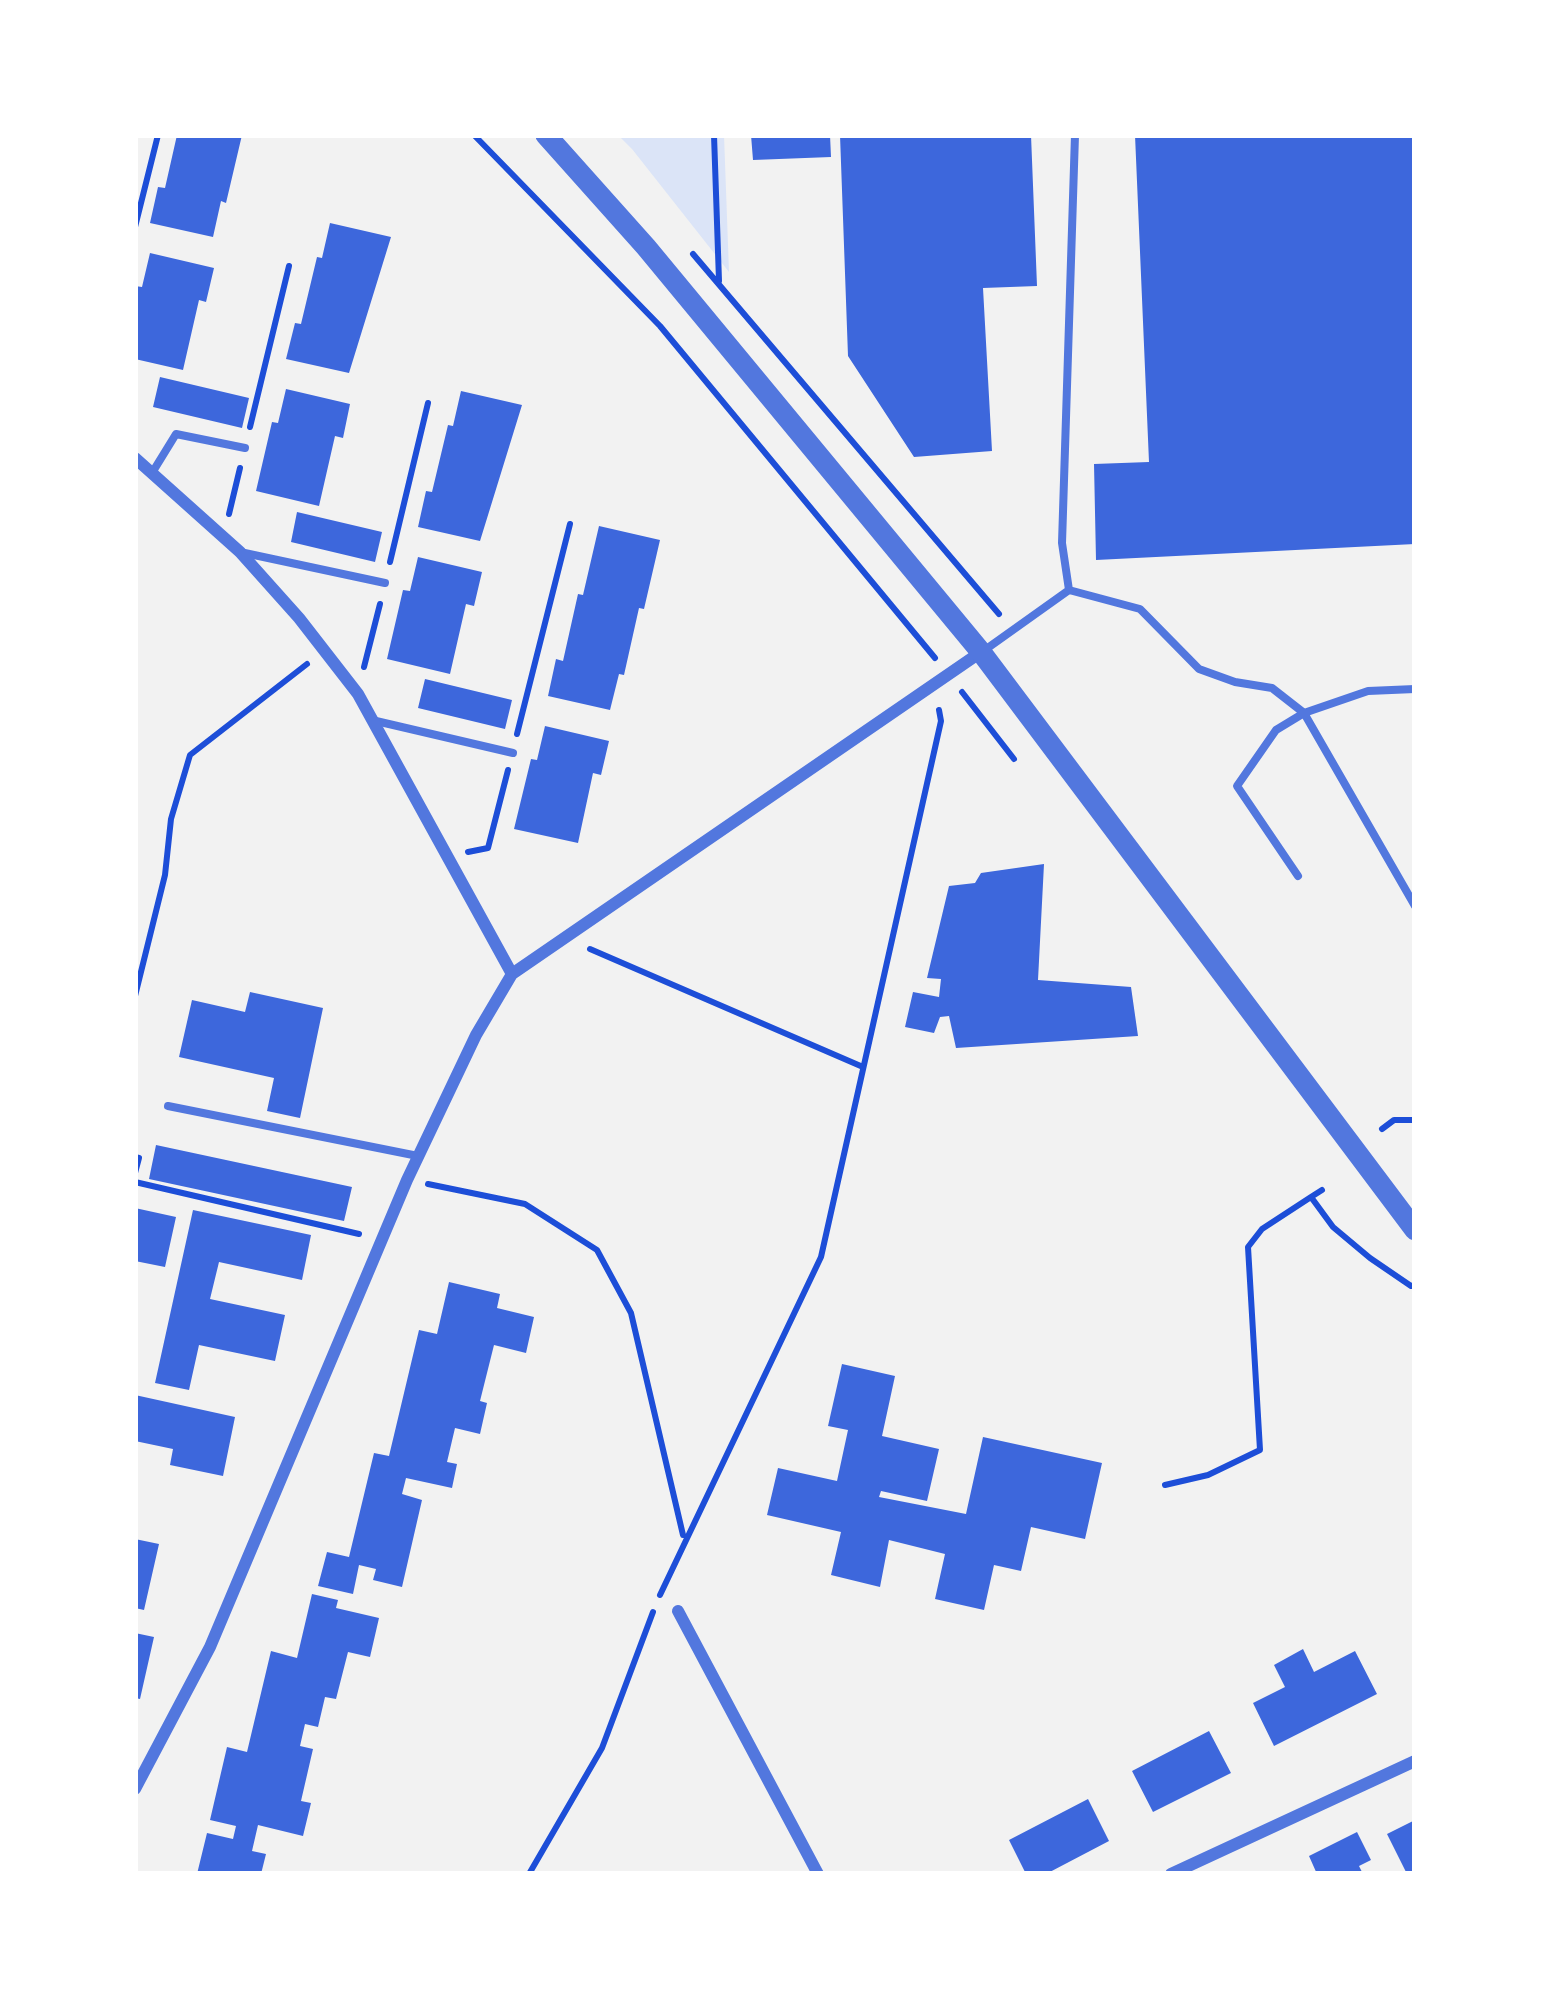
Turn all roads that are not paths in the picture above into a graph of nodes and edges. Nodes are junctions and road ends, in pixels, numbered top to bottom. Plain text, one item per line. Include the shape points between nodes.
1 (546, 135) edge
2 (1075, 135) edge
3 (245, 448) road end
4 (135, 458) edge
5 (152, 473) junction
6 (240, 552) junction
7 (385, 583) road end
8 (1070, 590) junction
9 (981, 652) junction
10 (1415, 689) edge
11 (1304, 713) junction
12 (376, 721) junction
13 (513, 753) road end
14 (1298, 876) dead end
15 (1415, 906) edge
16 (512, 974) junction
17 (168, 1106) dead end
18 (418, 1156) junction
19 (1415, 1230) edge
20 (679, 1611) dead end
21 (1415, 1761) edge
22 (135, 1789) edge
23 (818, 1874) edge
24 (1171, 1874) edge

1 - 9 street
2 - 8 lane via 1062,543
3 - 5 lane via 176,434
4 - 5 street
5 - 6 street
6 - 7 lane
6 - 12 street
8 - 9 lane
8 - 11 lane via 1140,609 1199,669 1272,688
9 - 16 street
9 - 19 street
10 - 11 lane via 1368,691
11 - 14 lane via 1276,730 1237,786
11 - 15 lane
12 - 13 lane
12 - 16 street
16 - 18 street
17 - 18 lane
18 - 22 street via 210,1647
20 - 23 street
21 - 24 street

